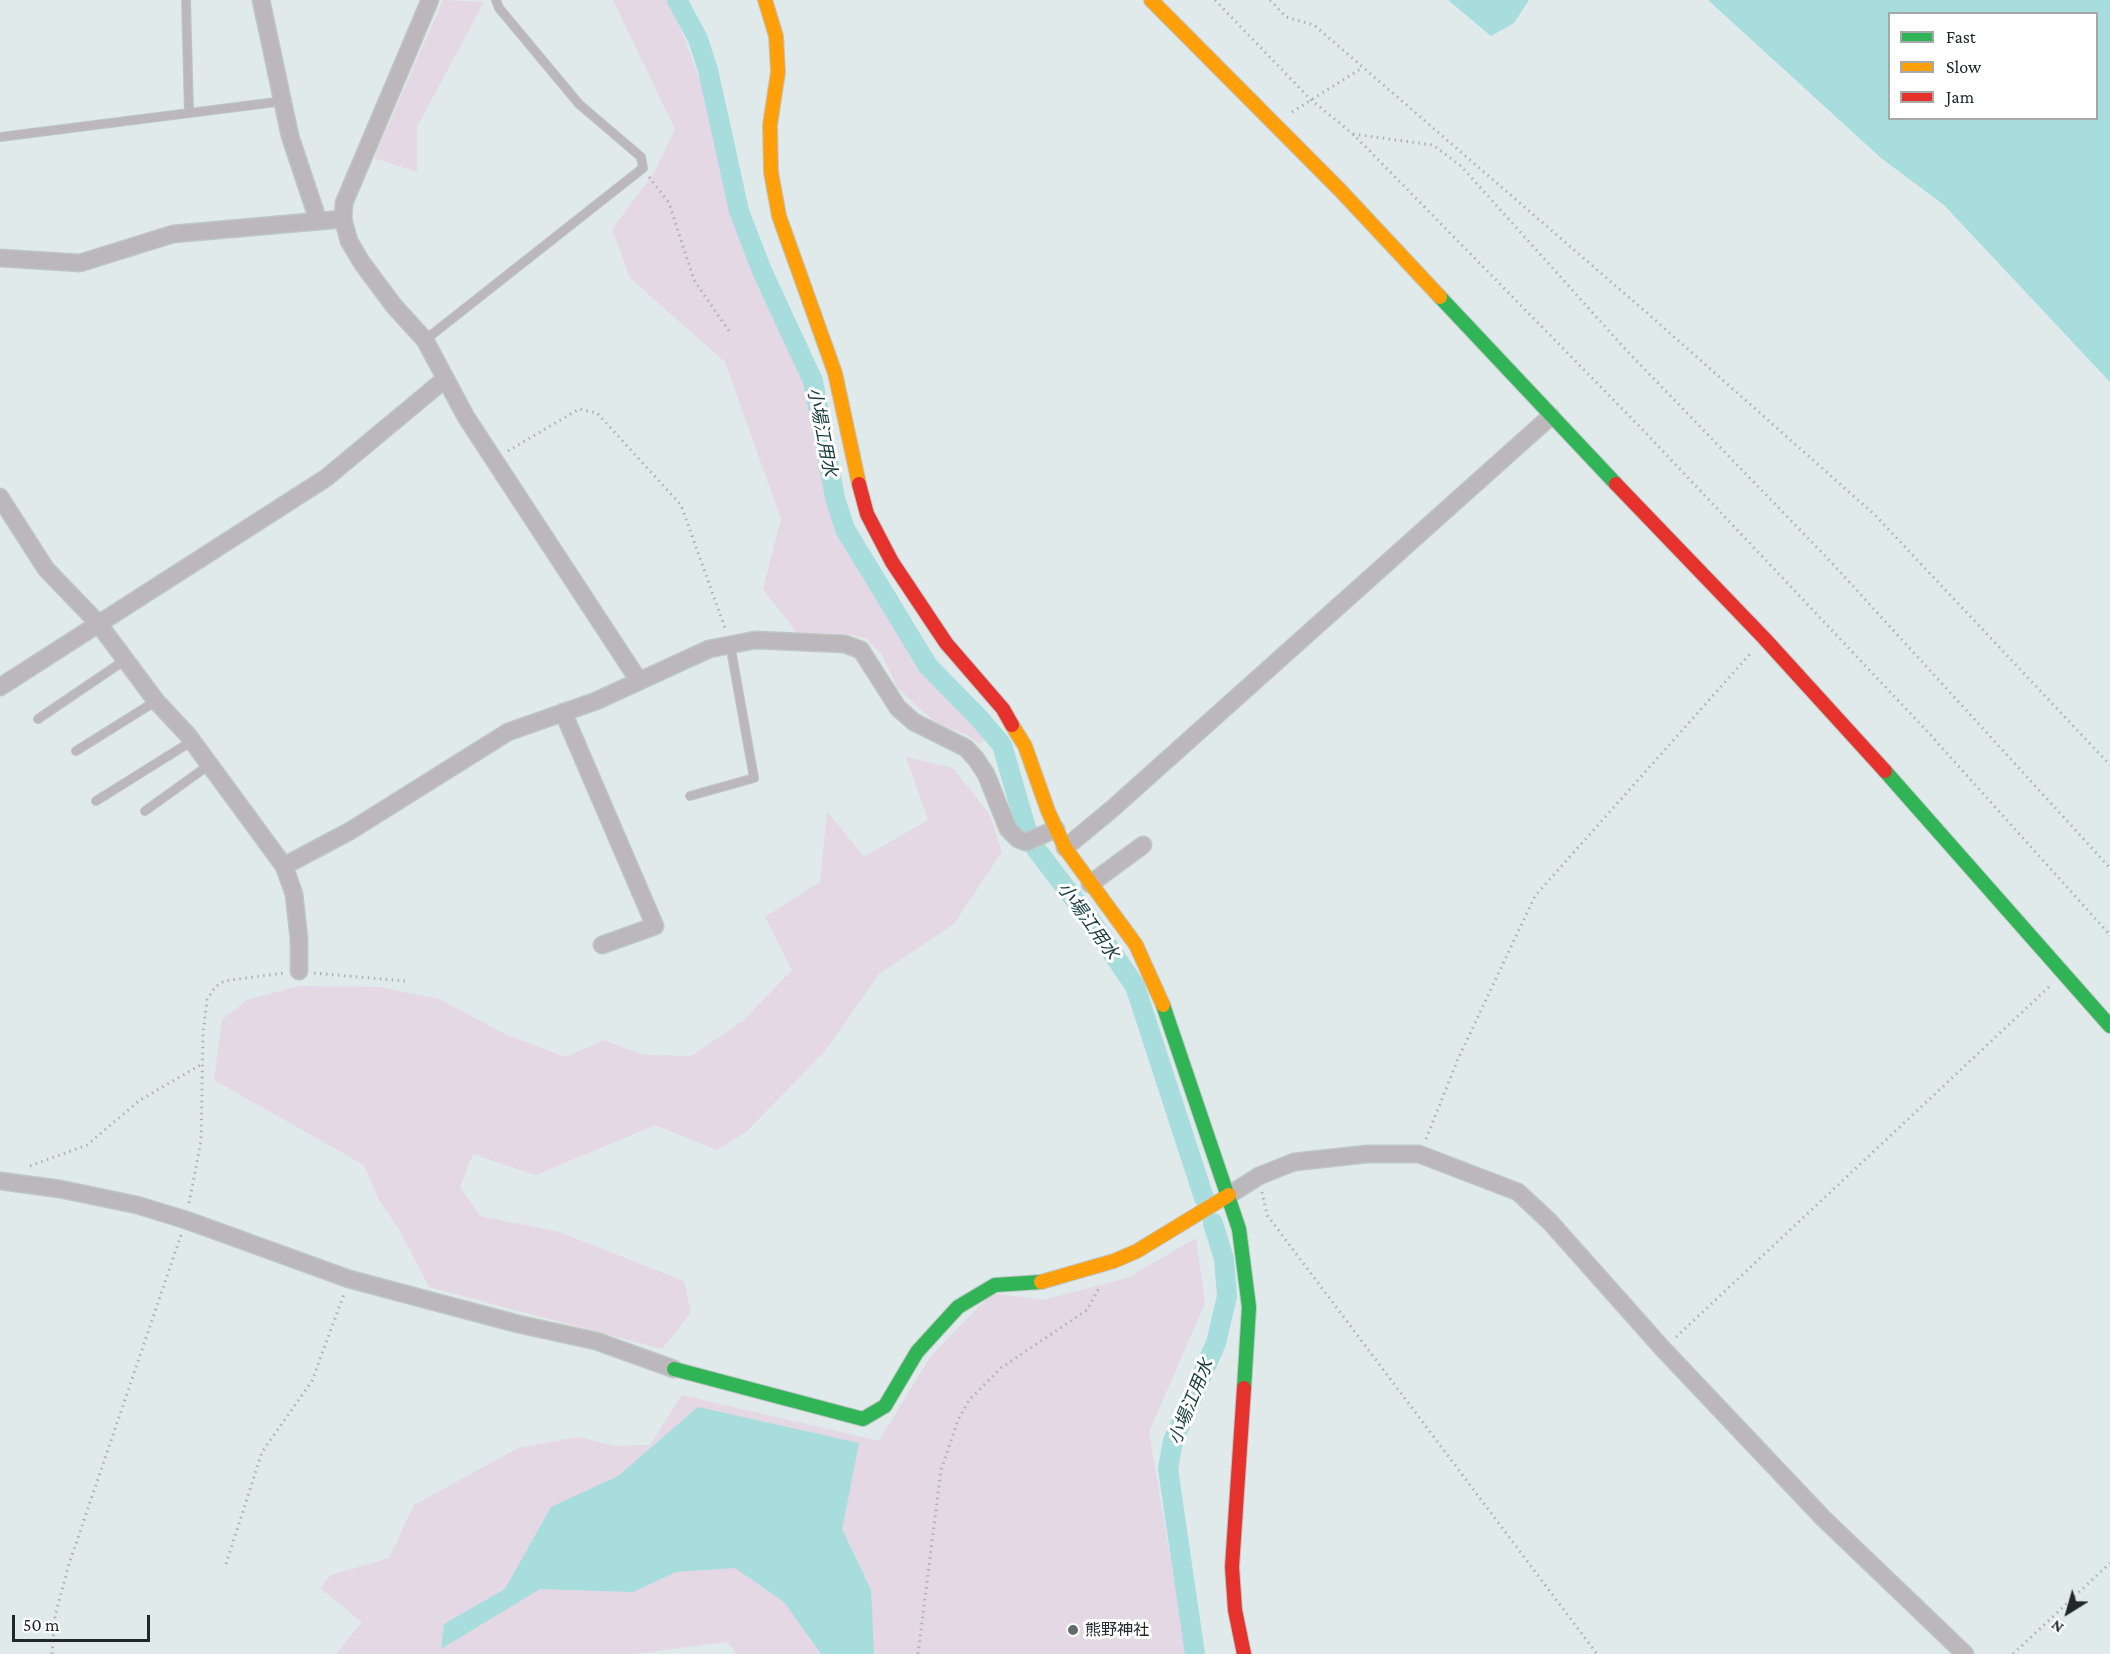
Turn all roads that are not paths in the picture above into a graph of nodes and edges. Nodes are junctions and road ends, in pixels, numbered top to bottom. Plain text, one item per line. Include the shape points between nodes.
1 (186, 0) edge
2 (261, 0) edge
3 (430, 0) edge
4 (496, 0) edge
5 (765, 0) edge
6 (1150, 0) edge
7 (284, 101) junction
8 (189, 113) junction
9 (0, 137) edge
10 (343, 219) junction
11 (318, 220) junction
12 (0, 258) edge
13 (425, 340) junction
14 (445, 379) junction
15 (1551, 417) junction
16 (0, 497) edge
17 (98, 623) junction
18 (730, 643) junction
19 (125, 660) junction
20 (639, 681) junction
21 (0, 687) edge
22 (156, 701) junction
23 (563, 712) junction
24 (38, 719) dead end
25 (192, 741) junction
26 (76, 751) dead end
27 (209, 765) junction
28 (690, 796) dead end
29 (96, 801) dead end
30 (145, 811) dead end
31 (1056, 829) junction
32 (1143, 846) dead end
33 (1065, 848) junction
34 (284, 866) junction
35 (1090, 884) junction
36 (602, 945) dead end
37 (299, 971) road end
38 (2110, 1026) edge
39 (0, 1181) edge
40 (1229, 1195) junction
41 (674, 1369) joint
42 (1244, 1654) edge
43 (1965, 1654) edge

1 - 8 lane
2 - 7 street
3 - 10 street via 356,169 344,203
4 - 13 lane via 579,104 641,157 643,168
5 - 31 street via 776,36 778,72 770,125 771,172 779,216 835,373 867,514 892,562 946,643 1003,709 1025,746
6 - 15 street via 1340,190
7 - 8 lane
7 - 11 street via 290,136
8 - 9 lane
10 - 11 street
10 - 13 street via 362,264
11 - 12 street via 173,234 80,263
13 - 14 street
14 - 17 street via 326,478
14 - 20 street via 493,460
15 - 33 street
15 - 38 street via 1764,638
16 - 17 street via 46,569
17 - 19 street
17 - 21 street
18 - 20 street
18 - 28 lane via 754,777
18 - 31 street via 755,640 838,644 861,650 898,708 914,722 966,748 976,759 1008,829 1018,839 1026,842
19 - 22 street
19 - 24 lane
20 - 23 street
22 - 25 street
22 - 26 lane
23 - 34 street via 488,742 350,831
23 - 36 street via 655,926
25 - 27 street
25 - 29 lane
27 - 30 lane
27 - 34 street
31 - 33 street
32 - 35 street
33 - 35 street
34 - 37 street via 294,894
35 - 40 street via 1136,945 1156,985
39 - 41 street via 96,1196 186,1220 349,1279 596,1341
40 - 41 street via 1114,1261 1036,1283 995,1285 958,1307 917,1352 885,1406 863,1419
40 - 42 street via 1239,1229 1249,1307 1232,1567
40 - 43 street via 1259,1176 1294,1162 1367,1154 1419,1154 1518,1192 1823,1518

